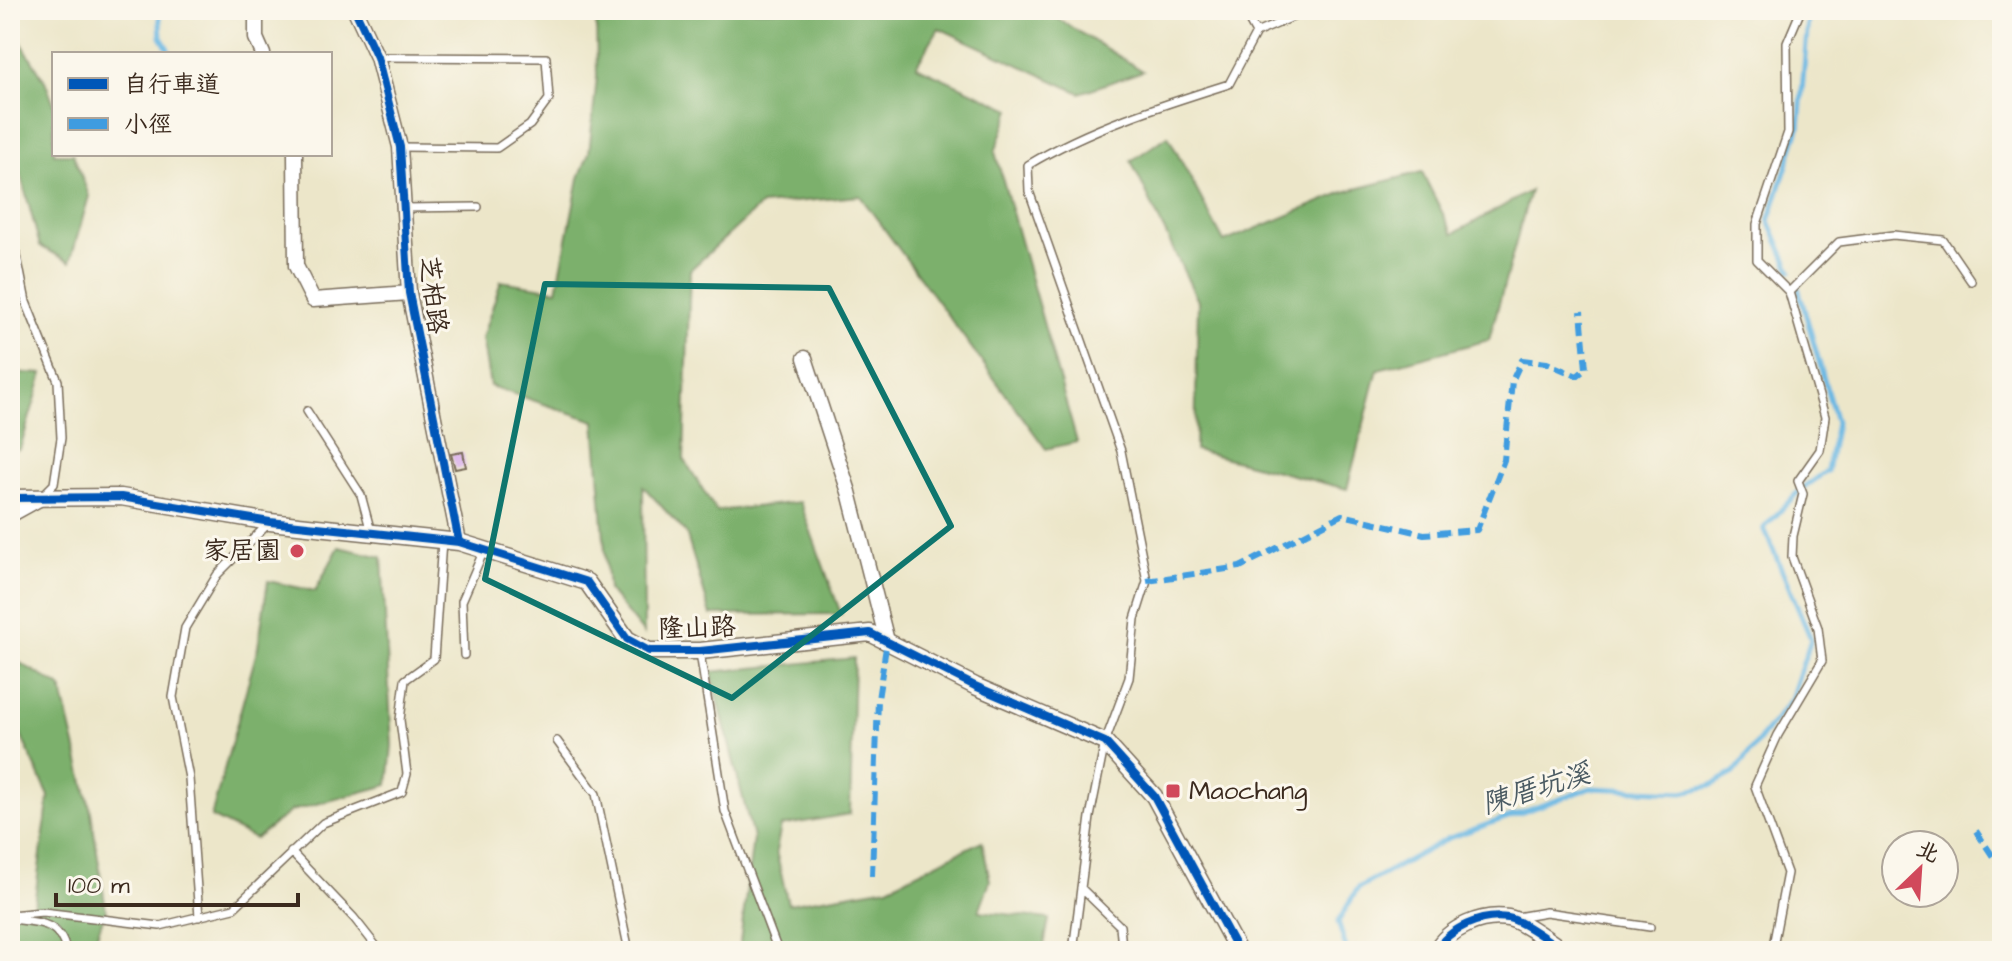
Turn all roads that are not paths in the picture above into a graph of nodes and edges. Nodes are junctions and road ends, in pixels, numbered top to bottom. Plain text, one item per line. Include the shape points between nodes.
1 (256, 10) edge
2 (355, 10) edge
3 (1243, 10) edge
4 (1309, 10) edge
5 (1801, 10) edge
6 (1256, 33) junction
7 (262, 52) edge
8 (377, 57) junction
9 (400, 147) junction
10 (295, 156) edge
11 (478, 207) dead end
12 (404, 208) junction
13 (10, 220) edge
14 (1971, 281) dead end
15 (1789, 292) junction
16 (409, 293) junction
17 (805, 358) dead end
18 (307, 411) dead end
19 (10, 498) edge
20 (39, 499) junction
21 (10, 515) edge
22 (270, 522) junction
23 (371, 533) junction
24 (451, 541) junction
25 (484, 550) junction
26 (887, 641) junction
27 (700, 651) junction
28 (464, 655) dead end
29 (557, 741) dead end
30 (1105, 742) junction
31 (291, 852) junction
32 (1081, 888) junction
33 (10, 917) edge
34 (199, 917) junction
35 (1509, 918) junction
36 (1650, 927) dead end
37 (1122, 948) dead end
38 (66, 951) edge
39 (380, 951) edge
40 (629, 951) edge
41 (778, 951) edge
42 (1073, 951) edge
43 (1238, 951) edge
44 (1436, 951) edge
45 (1564, 951) edge
46 (1772, 951) edge

1 - 7 street via 256,38
2 - 8 street, 芝柏路
3 - 6 lane
4 - 6 lane
5 - 15 lane via 1787,43 1788,132 1757,224 1757,260
6 - 30 lane via 1229,84 1054,149 1028,165 1029,191 1121,451 1147,581 1135,619 1129,678
8 - 9 street, 芝柏路
8 - 9 lane via 546,58 549,99 530,125 497,148
9 - 12 street, 芝柏路
10 - 16 street via 296,266 313,300
11 - 12 lane
12 - 16 street, 芝柏路
13 - 20 lane via 26,302 58,381 61,438 54,484
14 - 15 lane via 1943,240 1893,235 1839,242
15 - 46 lane via 1825,417 1820,450 1798,481 1803,494 1792,557 1818,628 1822,661 1755,786 1787,873
16 - 24 street, 芝柏路
17 - 26 street via 849,492
18 - 23 lane via 361,495
19 - 20 street, 隆山路
20 - 21 street
20 - 22 street, 隆山路 via 121,497
22 - 23 street, 隆山路
22 - 34 lane via 217,575 185,628 173,697 189,778
23 - 24 street, 隆山路
24 - 25 street, 隆山路
24 - 31 lane via 434,659 405,680 400,720 407,774 402,792 323,823
25 - 27 street, 隆山路 via 587,582 627,639 649,651
25 - 28 lane via 462,601
26 - 27 street, 隆山路 via 870,633
26 - 30 street, 隆山路
27 - 41 lane via 725,811
29 - 40 lane via 596,794
30 - 32 lane
30 - 43 street, 隆山路 via 1154,796
31 - 34 lane via 234,908
31 - 39 lane
32 - 37 lane via 1120,926
32 - 42 lane
33 - 34 lane via 43,912 160,926
33 - 38 lane via 48,923 63,936
35 - 36 lane via 1546,912
35 - 44 street via 1470,923 1445,936
35 - 45 street

